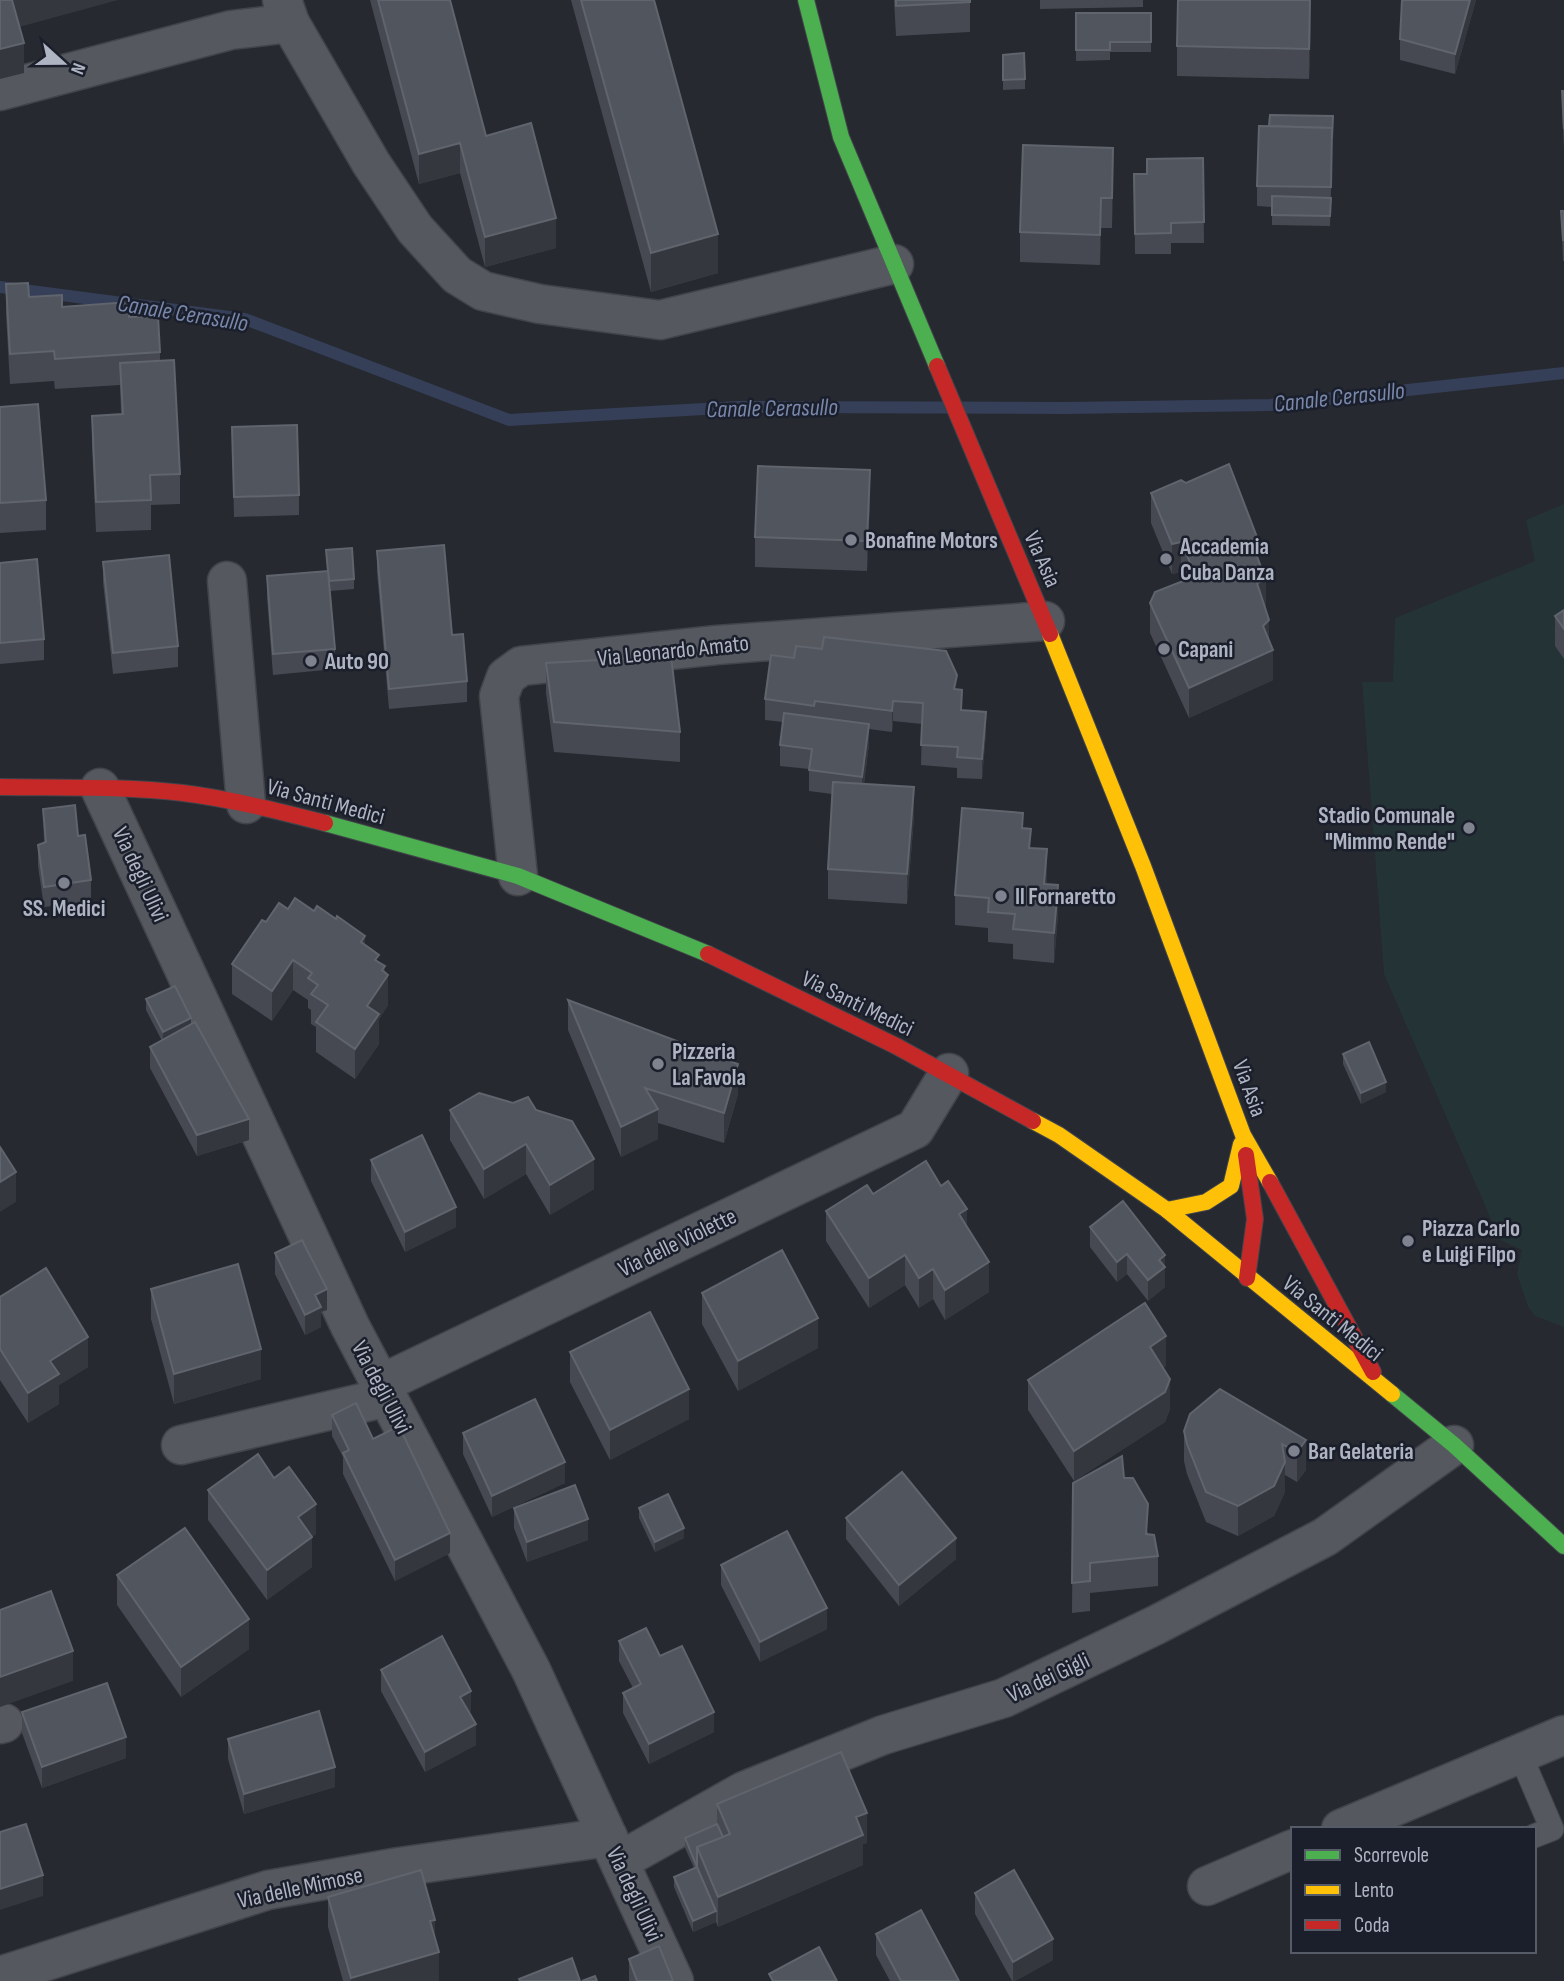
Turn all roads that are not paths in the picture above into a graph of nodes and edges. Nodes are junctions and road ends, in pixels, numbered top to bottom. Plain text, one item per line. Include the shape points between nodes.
1 (806, 0) edge
2 (286, 12) edge
3 (0, 91) edge
4 (894, 264) junction
5 (228, 582) dead end
6 (1045, 621) junction
7 (0, 787) edge
8 (100, 788) junction
9 (246, 804) junction
10 (518, 876) junction
11 (949, 1073) junction
12 (1243, 1135) junction
13 (1167, 1210) junction
14 (1297, 1230) junction
15 (1289, 1258) dead end
16 (1266, 1274) dead end
17 (1247, 1278) junction
18 (1381, 1386) junction
19 (384, 1391) junction
20 (181, 1445) dead end
21 (1454, 1445) junction
22 (1564, 1546) edge
23 (1564, 1735) edge
24 (1520, 1754) junction
25 (1387, 1820) edge
26 (1350, 1827) edge
27 (1536, 1835) edge
28 (614, 1849) junction
29 (1291, 1850) edge
30 (1207, 1885) dead end
31 (0, 1976) edge
32 (674, 1981) edge

1 - 4 street, Via Asia via 841,137
2 - 3 street
2 - 4 street via 371,163 415,229 457,275 483,292 660,320
4 - 6 street, Via Asia
5 - 9 street
6 - 10 street, Via Leonardo Amato via 718,645 521,666 506,677 499,696
6 - 12 street, Via Asia
7 - 8 street, Via Santi Medici
8 - 9 street, Via Santi Medici via 182,793
8 - 19 street, Via degli Ulivi
9 - 10 street, Via Santi Medici
10 - 11 street, Via Santi Medici via 682,942
11 - 13 street, Via Santi Medici via 1059,1135
11 - 19 street, Via delle Violette via 915,1129
12 - 13 street, Via Asia via 1231,1186 1206,1202
12 - 14 street, Via Asia
12 - 17 street, Via Asia via 1255,1219
13 - 17 street, Via Santi Medici
14 - 15 street
14 - 18 street, Via Asia
16 - 17 street
17 - 18 street, Via Santi Medici
18 - 21 street, Via Santi Medici
19 - 20 street, Via delle Violette
19 - 28 street, Via degli Ulivi via 531,1670
21 - 22 street, Via Santi Medici
21 - 28 street, Via dei Gigli via 1325,1536 1004,1699 883,1735
23 - 24 street
24 - 25 street
24 - 27 lane via 1552,1829
25 - 26 street
28 - 31 street, Via delle Mimose via 399,1867 268,1890
28 - 32 street, Via degli Ulivi
29 - 30 street

